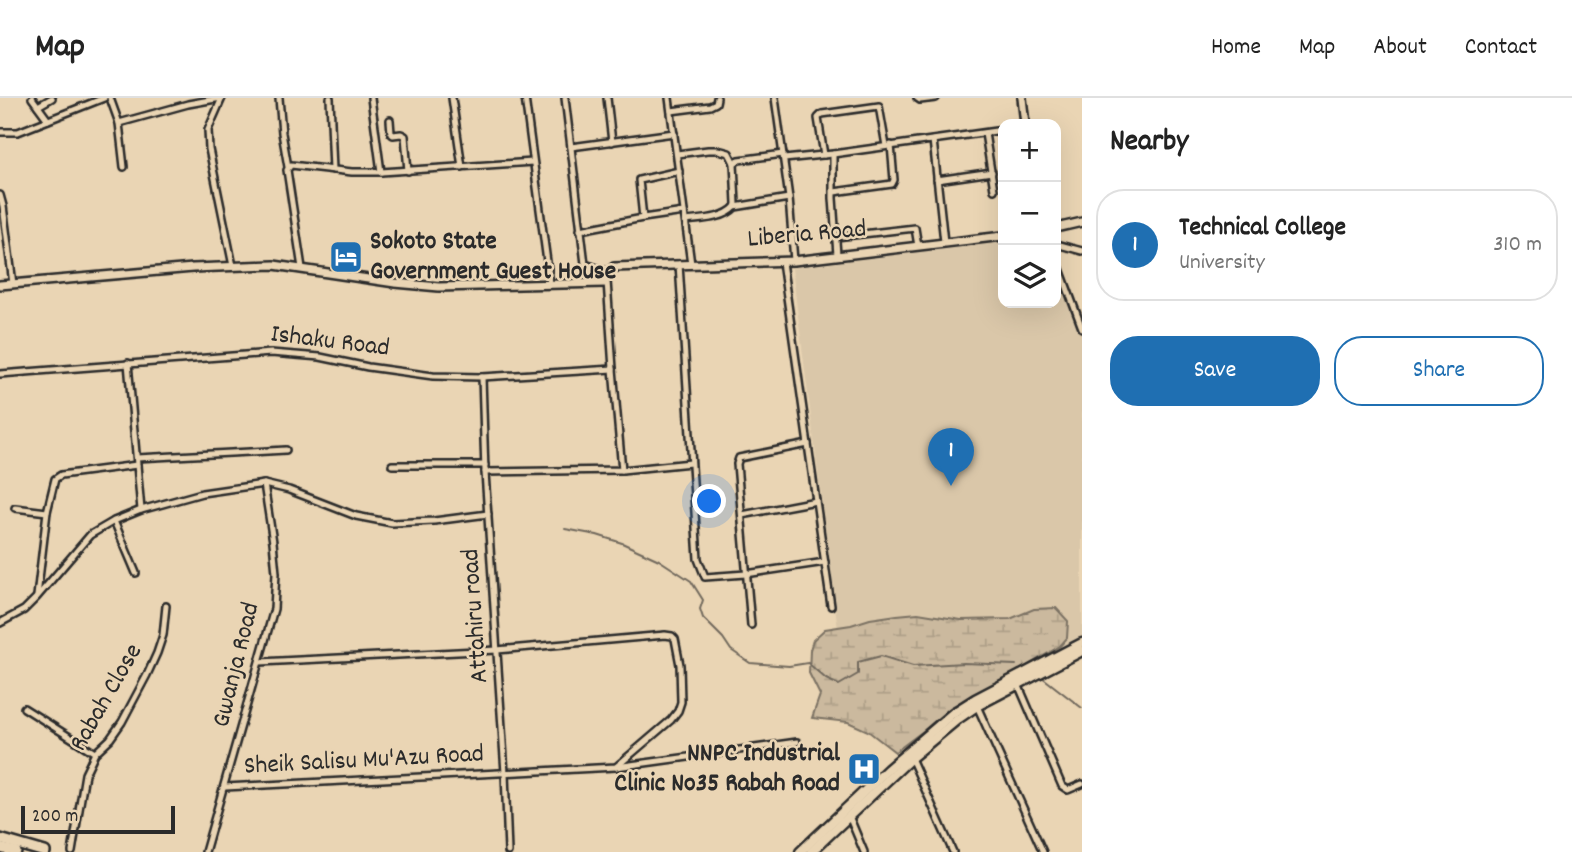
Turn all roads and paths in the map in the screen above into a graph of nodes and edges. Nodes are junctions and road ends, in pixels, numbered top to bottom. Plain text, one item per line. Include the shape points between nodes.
1 (32, 98) edge
2 (52, 98) edge
3 (104, 98) edge
4 (110, 98) edge
5 (221, 98) edge
6 (279, 98) edge
7 (330, 98) edge
8 (370, 98) edge
9 (452, 98) edge
10 (525, 98) edge
11 (565, 98) edge
12 (607, 98) edge
13 (669, 98) edge
14 (717, 98) edge
15 (775, 98) edge
16 (917, 98) edge
17 (936, 98) edge
18 (1022, 98) edge
19 (187, 101) edge
20 (38, 106) junction
21 (671, 111) junction
22 (1024, 119) edge
23 (48, 120) junction
24 (390, 120) dead end
25 (119, 123) junction
26 (998, 131) edge
27 (0, 132) edge
28 (674, 133) junction
29 (985, 133) junction
30 (933, 140) junction
31 (612, 142) junction
32 (888, 146) junction
33 (572, 147) junction
34 (677, 154) junction
35 (833, 154) junction
36 (824, 155) junction
37 (784, 157) junction
38 (533, 162) junction
39 (734, 163) junction
40 (124, 167) dead end
41 (288, 167) junction
42 (462, 167) junction
43 (333, 170) junction
44 (408, 171) junction
45 (679, 171) junction
46 (381, 172) junction
47 (992, 172) junction
48 (937, 180) junction
49 (994, 190) dead end
50 (834, 192) junction
51 (0, 195) edge
52 (789, 198) junction
53 (735, 207) junction
54 (684, 212) junction
55 (643, 218) junction
56 (686, 221) junction
57 (1082, 222) edge
58 (1061, 228) edge
59 (580, 230) junction
60 (836, 237) junction
61 (998, 237) edge
62 (944, 242) junction
63 (1060, 245) edge
64 (918, 246) junction
65 (1082, 251) edge
66 (837, 255) junction
67 (782, 261) junction
68 (794, 261) junction
69 (679, 264) junction
70 (691, 264) junction
71 (233, 266) junction
72 (302, 268) junction
73 (612, 270) junction
74 (1061, 271) edge
75 (607, 281) junction
76 (13, 284) junction
77 (550, 284) junction
78 (0, 285) edge
79 (1082, 328) edge
80 (128, 363) junction
81 (613, 369) junction
82 (0, 374) edge
83 (482, 377) junction
84 (808, 443) junction
85 (286, 450) dead end
86 (137, 462) junction
87 (691, 463) junction
88 (392, 465) dead end
89 (485, 469) junction
90 (622, 470) junction
91 (264, 484) junction
92 (816, 501) junction
93 (15, 508) dead end
94 (141, 510) junction
95 (47, 512) junction
96 (488, 514) junction
97 (742, 515) junction
98 (114, 521) junction
99 (825, 562) junction
100 (136, 573) dead end
101 (746, 575) junction
102 (37, 597) junction
103 (166, 606) dead end
104 (831, 606) dead end
105 (0, 623) edge
106 (751, 625) dead end
107 (1082, 643) edge
108 (497, 650) junction
109 (1082, 650) edge
110 (1069, 654) junction
111 (260, 662) junction
112 (1018, 684) junction
113 (977, 706) junction
114 (24, 708) dead end
115 (797, 742) dead end
116 (95, 753) junction
117 (911, 758) junction
118 (616, 766) junction
119 (505, 773) junction
120 (1082, 784) edge
121 (225, 787) junction
122 (849, 816) junction
123 (0, 839) edge
124 (0, 848) edge
125 (16, 852) edge
126 (46, 852) edge
127 (72, 852) edge
128 (205, 852) edge
129 (509, 852) edge
130 (800, 852) edge
131 (811, 852) edge
132 (864, 852) edge
133 (953, 852) edge
134 (1043, 852) edge

1 - 20 street
2 - 20 street
3 - 23 street
4 - 25 street
5 - 19 street
5 - 71 street via 208,130 209,149
6 - 41 street
7 - 43 street
8 - 46 street
9 - 42 street
10 - 38 street
11 - 33 street
12 - 31 street
13 - 21 street
14 - 21 street via 710,106
15 - 37 street
16 - 17 street
18 - 22 street
19 - 25 street
20 - 23 street
21 - 28 street
23 - 27 street via 18,132
24 - 44 street via 391,133 405,136
25 - 40 street
26 - 29 street
28 - 31 street
28 - 34 street
29 - 30 street
29 - 47 street
30 - 32 street
30 - 48 street
31 - 33 street
32 - 35 street
32 - 36 street via 879,106 822,114 818,118
32 - 50 street via 892,184
33 - 59 street
34 - 39 street via 718,150 729,153
34 - 45 street
35 - 36 street
35 - 50 street
36 - 37 street
37 - 39 street
37 - 52 street
38 - 42 street
38 - 77 street
39 - 53 street
41 - 43 street
41 - 72 street
42 - 44 street
43 - 46 street
44 - 46 street
45 - 54 street
45 - 55 street via 639,180
47 - 48 street
47 - 49 street
48 - 62 street
50 - 60 street
51 - 76 street
52 - 53 street
52 - 68 street
53 - 56 street via 722,215
54 - 55 street
54 - 56 street
55 - 59 street
56 - 70 street
57 - 58 street
59 - 73 street via 585,264
60 - 64 street via 915,228
60 - 66 street
61 - 62 street, Liberia Road
62 - 64 street, Liberia Road
63 - 65 street
64 - 66 street, Liberia Road
66 - 68 street, Liberia Road
67 - 68 street, Liberia Road
67 - 70 street, Liberia Road
67 - 84 street
69 - 70 street, Liberia Road
69 - 73 street, Liberia Road
69 - 87 street
71 - 72 street
71 - 76 street
72 - 77 street via 439,288
73 - 75 street
74 - 79 street
75 - 77 street
75 - 81 street
76 - 78 street
80 - 82 street, Ishaku Road
80 - 83 street, Ishaku Road via 271,353 411,374
80 - 86 street
81 - 83 street, Ishaku Road
81 - 90 street
83 - 89 street, Attahiru road
84 - 92 street
84 - 97 street via 738,458
85 - 86 street
86 - 94 street
86 - 95 street via 61,475 55,479
87 - 90 street
87 - 101 street via 698,559 705,577
88 - 89 street
89 - 90 street
89 - 96 street, Attahiru road
91 - 94 street via 202,493
91 - 96 street via 356,516 392,523
91 - 111 street, Gwanja Road via 276,573 274,609
92 - 97 street
92 - 99 street
93 - 95 street
94 - 98 street
95 - 102 street
96 - 108 street, Attahiru road
97 - 101 street
98 - 100 street
98 - 102 street via 90,536
99 - 101 street
99 - 104 street
101 - 106 street
102 - 105 street
103 - 116 street, Rabah Close via 163,635 148,675 122,722
107 - 110 main road
108 - 111 street
108 - 118 street via 672,636 680,666 678,711
108 - 119 street, Attahiru road
109 - 110 main road
110 - 112 main road
110 - 130 main road via 953,713
111 - 121 street, Gwanja Road
112 - 113 main road
112 - 120 street via 1062,786 1068,790
113 - 117 main road
113 - 134 street
114 - 116 street
115 - 118 street, Sheik Salisu Mu'Azu Road
116 - 127 street, Rabah Close via 85,774
117 - 122 main road
117 - 133 street
118 - 119 street, Sheik Salisu Mu'Azu Road
119 - 121 street, Sheik Salisu Mu'Azu Road
119 - 129 street, Attahiru road
121 - 128 street, Gwanja Road
122 - 131 main road
122 - 132 street
123 - 126 main road
124 - 125 main road

